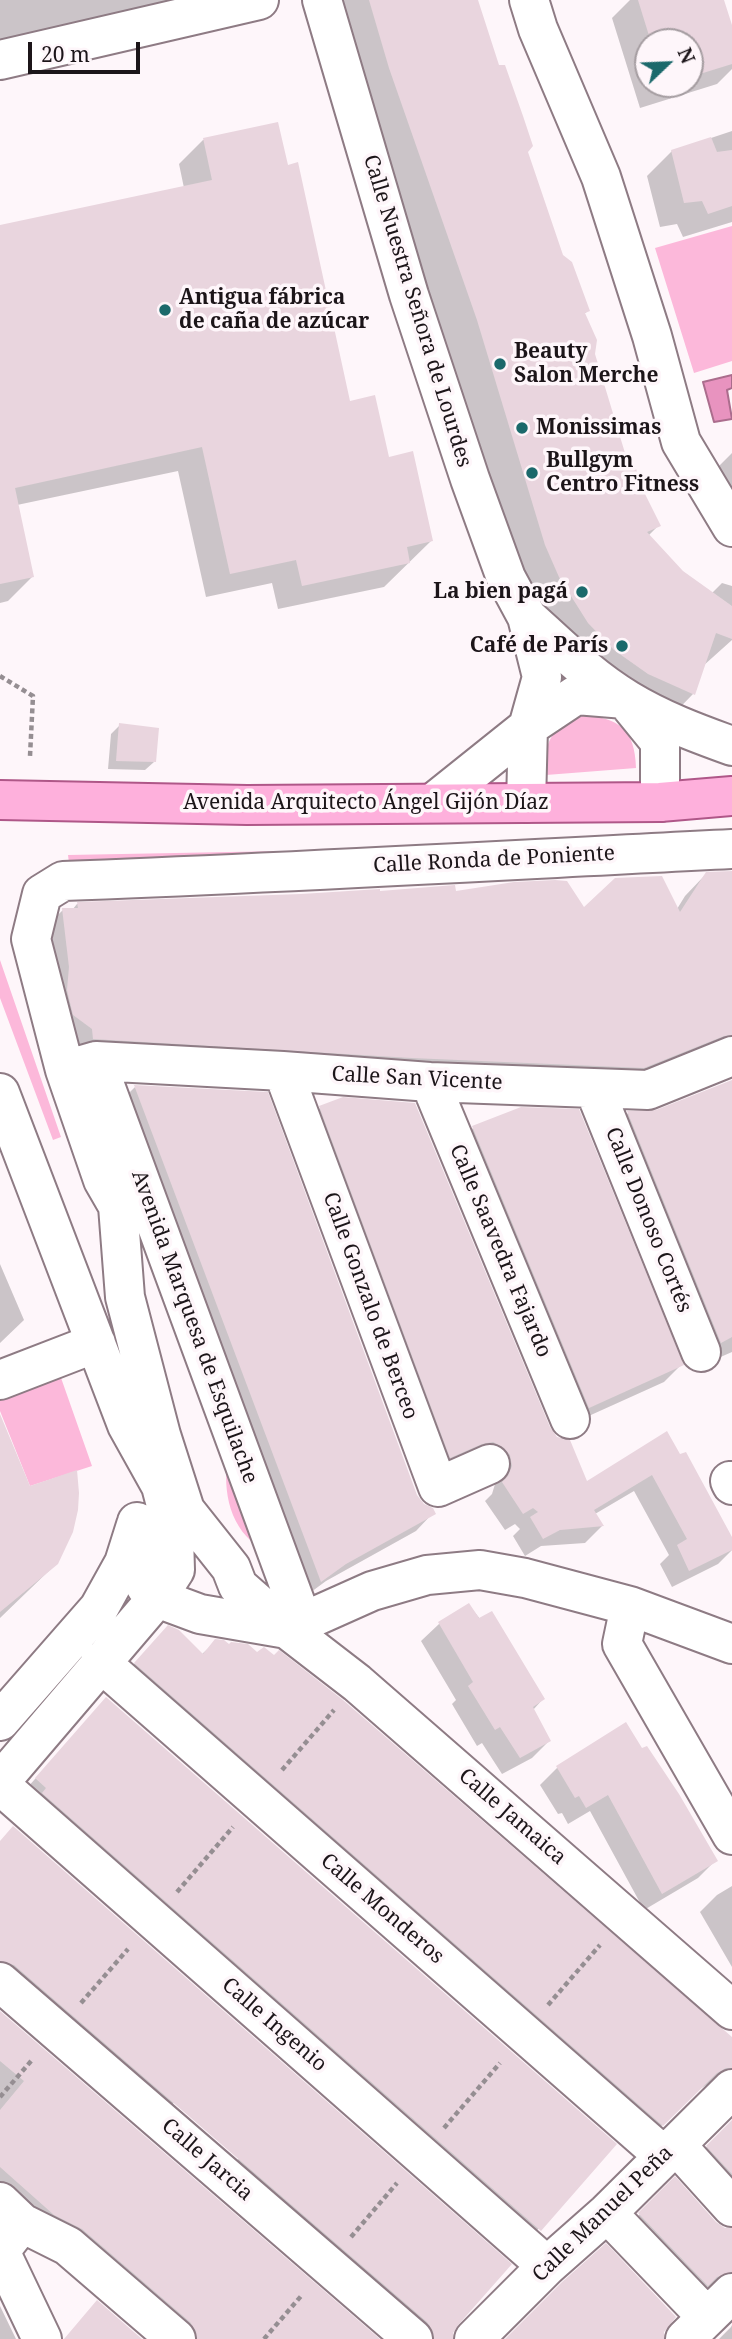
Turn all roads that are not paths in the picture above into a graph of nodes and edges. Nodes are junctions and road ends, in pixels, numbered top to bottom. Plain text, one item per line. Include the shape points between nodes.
1 (259, 0) edge
2 (322, 0) edge
3 (529, 0) edge
4 (0, 60) edge
5 (732, 527) edge
6 (527, 617) junction
7 (625, 699) junction
8 (528, 727) junction
9 (732, 746) edge
10 (732, 796) edge
11 (660, 802) junction
12 (433, 803) junction
13 (526, 803) junction
14 (4, 804) edge
15 (732, 849) edge
16 (257, 874) joint
17 (732, 1056) edge
18 (81, 1065) junction
19 (283, 1070) junction
20 (430, 1082) junction
21 (594, 1088) junction
22 (0, 1094) edge
23 (103, 1180) junction
24 (68, 1266) junction
25 (96, 1343) junction
26 (701, 1352) dead end
27 (0, 1380) edge
28 (570, 1419) dead end
29 (144, 1430) junction
30 (490, 1464) dead end
31 (174, 1511) junction
32 (137, 1522) junction
33 (157, 1598) junction
34 (630, 1606) junction
35 (295, 1626) junction
36 (732, 1644) edge
37 (100, 1662) junction
38 (0, 1721) edge
39 (0, 1783) edge
40 (732, 1835) edge
41 (0, 1982) edge
42 (732, 2010) edge
43 (732, 2089) edge
44 (670, 2150) junction
45 (732, 2207) edge
46 (11, 2213) edge
47 (607, 2213) junction
48 (547, 2266) junction
49 (708, 2316) edge
50 (42, 2339) edge
51 (176, 2339) edge
52 (413, 2339) edge
53 (474, 2339) edge

1 - 4 street
2 - 6 street, Calle Nuestra Señora de Lourdes via 409,295 470,479 506,578
3 - 5 street via 601,177 681,442
6 - 7 street, Calle Nuestra Señora de Lourdes
6 - 8 street, Calle Nuestra Señora de Lourdes via 542,677
7 - 8 street via 576,695
7 - 9 street, Calle Nuestra Señora de Lourdes via 672,724
7 - 11 street via 660,742
8 - 12 street
8 - 13 street, Calle Nuestra Señora de Lourdes
10 - 11 main road, Avenida Arquitecto Ángel Gijón Díaz
11 - 13 main road, Avenida Arquitecto Ángel Gijón Díaz
12 - 13 main road, Avenida Arquitecto Ángel Gijón Díaz
12 - 14 main road, Avenida Arquitecto Ángel Gijón Díaz
15 - 16 street, Calle Ronda de Poniente
16 - 18 street, Avenida Marquesa de Esquilache via 64,881 42,894 31,939
17 - 21 street, Calle San Vicente via 648,1090
18 - 19 street, Calle San Vicente
18 - 23 street, Avenida Marquesa de Esquilache
18 - 35 street, Avenida Marquesa de Esquilache
19 - 20 street, Calle San Vicente
19 - 30 street, Calle Gonzalo de Berceo via 438,1488
20 - 21 street, Calle San Vicente
20 - 28 street, Calle Saavedra Fajardo
21 - 26 street, Calle Donoso Cortés
22 - 24 street, Avenida Marquesa de Esquilache
23 - 24 street, Avenida Marquesa de Esquilache via 102,1225 83,1254
23 - 29 street, Avenida Marquesa de Esquilache via 118,1206 125,1297
24 - 25 street, Avenida Marquesa de Esquilache
25 - 27 street
25 - 29 street, Avenida Marquesa de Esquilache
29 - 31 street, Avenida Marquesa de Esquilache
29 - 32 street, Avenida Marquesa de Esquilache via 136,1481
31 - 33 street, Avenida Marquesa de Esquilache via 175,1570
31 - 35 street, Calle Jamaica via 231,1568 238,1586
32 - 33 street via 146,1587
32 - 38 street, Avenida Marquesa de Esquilache via 124,1563 99,1608
33 - 35 street, Calle Jamaica via 200,1614
33 - 37 street, Avenida Marquesa de Esquilache
34 - 35 street via 480,1570 427,1574 372,1591
34 - 36 street
34 - 40 street via 622,1644
35 - 42 street, Calle Jamaica
37 - 39 street, Avenida Marquesa de Esquilache
37 - 44 street, Calle Monderos
39 - 48 street, Calle Ingenio
41 - 52 street, Calle Jarcia
43 - 44 street, Calle Manuel Peña
44 - 45 street, Calle Monderos
44 - 47 street, Calle Manuel Peña
46 - 50 street via 0,2251
46 - 51 street via 68,2246
47 - 48 street, Calle Manuel Peña
47 - 49 street
48 - 53 street, Calle Manuel Peña

